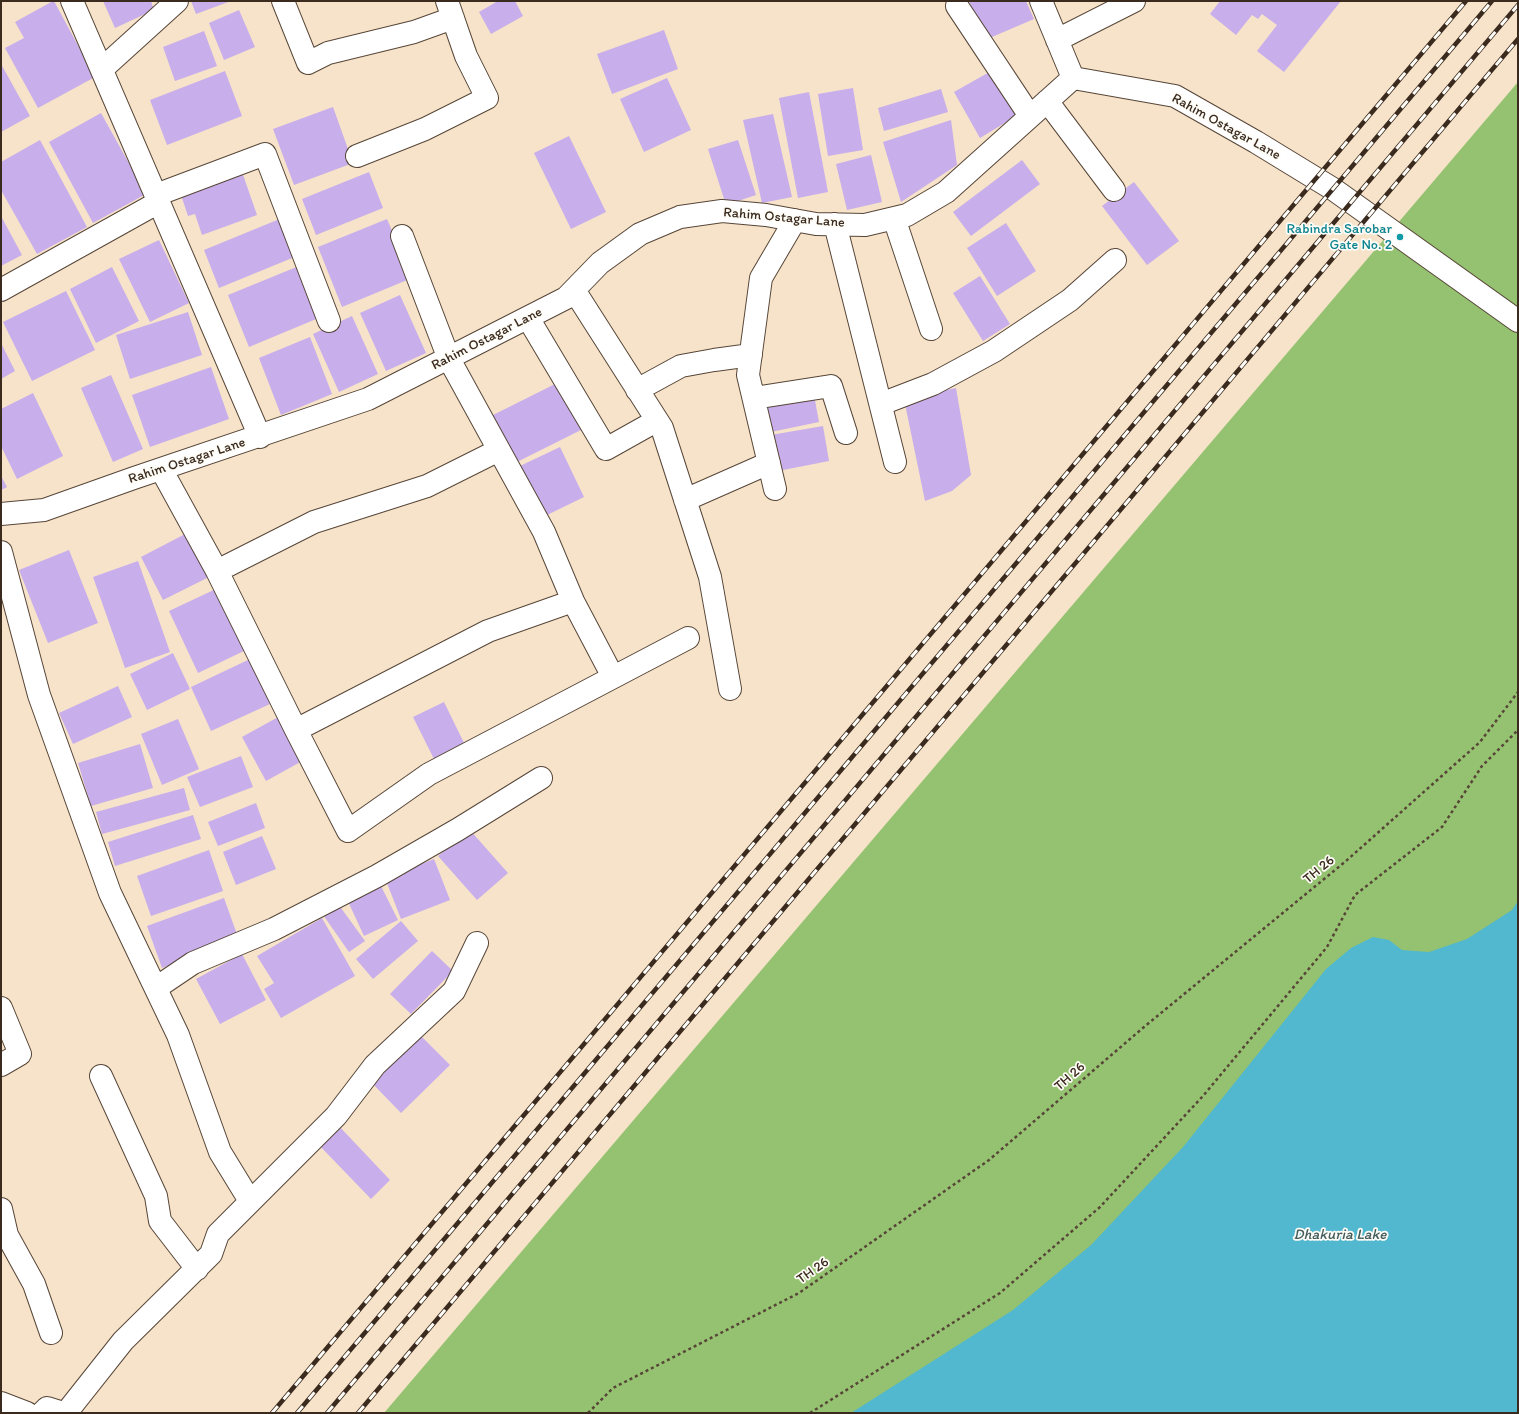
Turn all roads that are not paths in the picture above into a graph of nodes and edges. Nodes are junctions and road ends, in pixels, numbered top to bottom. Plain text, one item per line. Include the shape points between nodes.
1 (72, 1) edge
2 (177, 1) edge
3 (283, 1) edge
4 (1041, 1) edge
5 (1134, 1) edge
6 (957, 6) dead end
7 (450, 9) edge
8 (1057, 40) junction
9 (102, 69) junction
10 (1074, 78) junction
11 (1047, 101) junction
12 (1030, 116) junction
13 (357, 156) dead end
14 (1114, 190) dead end
15 (157, 198) junction
16 (894, 218) junction
17 (794, 220) junction
18 (836, 224) junction
19 (402, 236) dead end
20 (1115, 260) dead end
21 (1, 290) edge
22 (574, 290) junction
23 (528, 318) junction
24 (329, 321) dead end
25 (1518, 321) edge
26 (931, 329) dead end
27 (751, 355) junction
28 (449, 359) junction
29 (637, 390) junction
30 (754, 398) junction
31 (881, 404) junction
32 (656, 421) junction
33 (846, 433) dead end
34 (260, 437) junction
35 (499, 450) junction
36 (895, 462) dead end
37 (769, 463) junction
38 (161, 469) junction
39 (775, 489) dead end
40 (685, 500) junction
41 (1, 514) edge
42 (1, 552) edge
43 (217, 571) junction
44 (573, 600) junction
45 (688, 638) dead end
46 (613, 677) junction
47 (730, 688) dead end
48 (296, 730) junction
49 (541, 778) dead end
50 (477, 943) dead end
51 (156, 988) junction
52 (1, 1008) edge
53 (1, 1065) edge
54 (101, 1076) dead end
55 (250, 1201) junction
56 (1, 1209) edge
57 (197, 1269) junction
58 (50, 1333) dead end
59 (1, 1403) edge
60 (27, 1413) edge
61 (42, 1413) edge
62 (63, 1413) edge
63 (66, 1413) edge

1 - 9 street
2 - 9 street
3 - 7 street via 308,63 328,54 414,32
4 - 8 street
5 - 8 street
6 - 12 street
7 - 13 street via 466,56 487,98 425,129
8 - 10 street
9 - 15 street
10 - 11 street, Rahim Ostagar Lane
10 - 25 street, Rahim Ostagar Lane via 1175,96 1333,189
11 - 12 street, Rahim Ostagar Lane
11 - 14 street
12 - 16 street, Rahim Ostagar Lane via 946,192 907,215
15 - 21 street
15 - 24 street via 265,154
15 - 34 street
16 - 18 street, Rahim Ostagar Lane via 865,225
16 - 26 street
17 - 18 street, Rahim Ostagar Lane
17 - 22 street, Rahim Ostagar Lane via 722,211 680,216 640,234 600,263
17 - 27 street via 761,278
18 - 31 street
19 - 28 street
20 - 31 street via 1070,300 994,351 934,384
22 - 23 street, Rahim Ostagar Lane via 566,298
22 - 29 street
23 - 28 street, Rahim Ostagar Lane
23 - 32 street via 606,448
27 - 29 street via 681,366
27 - 30 street via 748,374
28 - 34 street, Rahim Ostagar Lane via 368,399
28 - 35 street
29 - 32 street
30 - 33 street via 831,386
30 - 37 street
31 - 36 street
32 - 40 street via 662,428
34 - 38 street, Rahim Ostagar Lane
35 - 43 street via 427,486 314,522
35 - 44 street via 544,532
37 - 39 street
37 - 40 street
38 - 41 street, Rahim Ostagar Lane via 44,510
38 - 43 street
40 - 47 street via 710,577
42 - 51 street via 39,695 110,893
43 - 48 street
44 - 46 street
44 - 48 street via 488,631
45 - 46 street
46 - 48 street via 429,774 348,831
49 - 51 street via 377,876 274,929 193,963
50 - 55 street via 454,991 375,1065 336,1116
51 - 55 street via 178,1035 220,1152
52 - 53 street via 20,1054
54 - 57 street via 156,1196 160,1221
55 - 57 street via 218,1234 211,1254
56 - 58 street via 7,1235 34,1284
57 - 63 street via 123,1341
59 - 60 street
61 - 62 street via 47,1408

